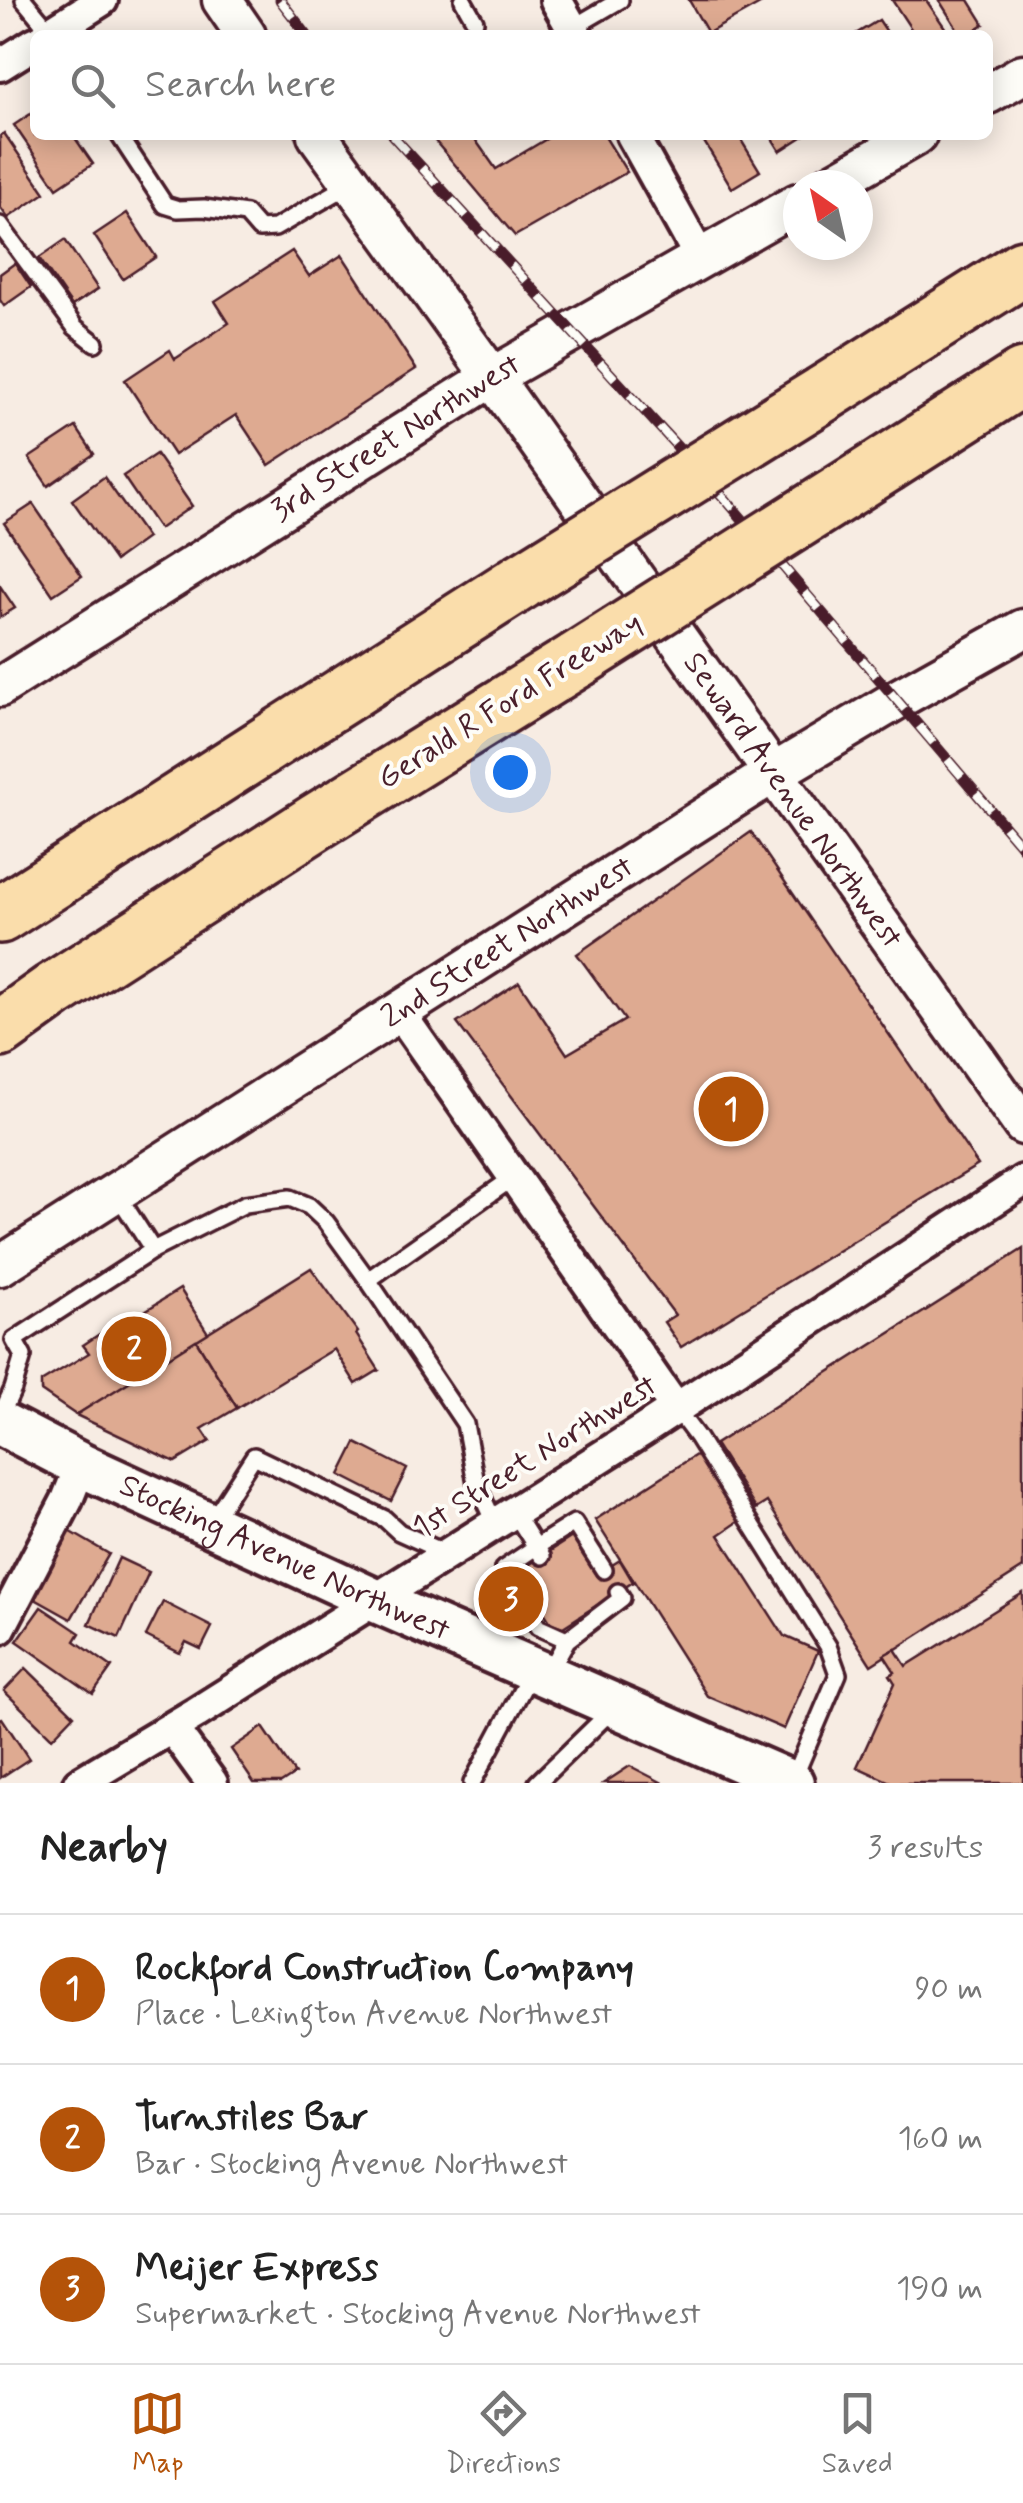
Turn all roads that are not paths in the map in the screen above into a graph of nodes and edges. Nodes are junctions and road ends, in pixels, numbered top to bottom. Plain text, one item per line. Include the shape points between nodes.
1 (24, 0) edge
2 (102, 0) edge
3 (222, 0) edge
4 (463, 0) edge
5 (556, 0) edge
6 (620, 0) edge
7 (475, 21) dead end
8 (42, 30) edge
9 (55, 30) edge
10 (243, 30) edge
11 (573, 30) edge
12 (577, 30) edge
13 (30, 46) edge
14 (0, 65) edge
15 (1023, 74) edge
16 (993, 91) edge
17 (122, 140) edge
18 (320, 140) edge
19 (635, 140) edge
20 (908, 140) edge
21 (856, 170) edge
22 (351, 184) junction
23 (783, 212) edge
24 (0, 225) edge
25 (701, 259) junction
26 (1023, 268) edge
27 (96, 343) dead end
28 (492, 377) junction
29 (1023, 377) edge
30 (1023, 629) edge
31 (0, 687) edge
32 (772, 774) junction
33 (0, 915) edge
34 (398, 1010) junction
35 (0, 1029) edge
36 (1023, 1125) edge
37 (514, 1177) junction
38 (1023, 1181) edge
39 (116, 1192) junction
40 (153, 1250) junction
41 (0, 1266) edge
42 (368, 1280) junction
43 (676, 1409) junction
44 (0, 1420) edge
45 (81, 1465) junction
46 (504, 1518) junction
47 (210, 1525) junction
48 (539, 1551) junction
49 (448, 1554) junction
50 (604, 1570) dead end
51 (618, 1592) dead end
52 (374, 1600) junction
53 (0, 1628) edge
54 (549, 1662) junction
55 (616, 1706) junction
56 (172, 1728) junction
57 (79, 1783) edge
58 (212, 1783) edge
59 (472, 1783) edge
60 (537, 1783) edge
61 (792, 1783) edge

1 - 8 lane
2 - 9 street
3 - 10 street
4 - 7 lane
5 - 11 street
6 - 12 lane
13 - 14 street
15 - 16 street
17 - 22 lane via 165,205 246,214 259,229 275,228
18 - 22 street, Seward Avenue Northwest
19 - 25 street
20 - 21 street
22 - 28 street, Seward Avenue Northwest
23 - 25 street, 3rd Street Northwest
24 - 27 lane via 75,326
25 - 28 street, 3rd Street Northwest
26 - 33 highway, bridge
28 - 31 street, 3rd Street Northwest
28 - 32 street, Seward Avenue Northwest
29 - 35 highway, Gerald R Ford Freeway, bridge
30 - 32 street, 2nd Street Northwest
32 - 34 street, 2nd Street Northwest
32 - 36 street, Seward Avenue Northwest
34 - 37 street
34 - 39 street, 2nd Street Northwest
37 - 42 lane
37 - 43 street
38 - 43 street, 1st Street Northwest
39 - 40 lane
39 - 41 street, 2nd Street Northwest
40 - 42 lane via 245,1204 290,1198 326,1222
40 - 44 lane via 14,1340 23,1356
42 - 46 lane via 466,1424 476,1482
43 - 46 street, 1st Street Northwest
43 - 61 lane via 828,1646 838,1674
44 - 45 main road, Stocking Avenue Northwest
45 - 47 main road, Stocking Avenue Northwest
45 - 53 street
46 - 48 lane
46 - 49 street, 1st Street Northwest
47 - 49 lane via 254,1456
47 - 52 main road, Stocking Avenue Northwest
48 - 50 lane via 574,1522
48 - 54 lane via 503,1569 538,1627
49 - 52 street, 1st Street Northwest
51 - 54 lane via 622,1598 584,1620
52 - 54 main road, Stocking Avenue Northwest
52 - 56 street, 1st Street Northwest
54 - 55 main road, Stocking Avenue Northwest
54 - 59 lane
55 - 60 lane
55 - 61 main road, Stocking Avenue Northwest
56 - 57 street, 1st Street Northwest
56 - 58 street

